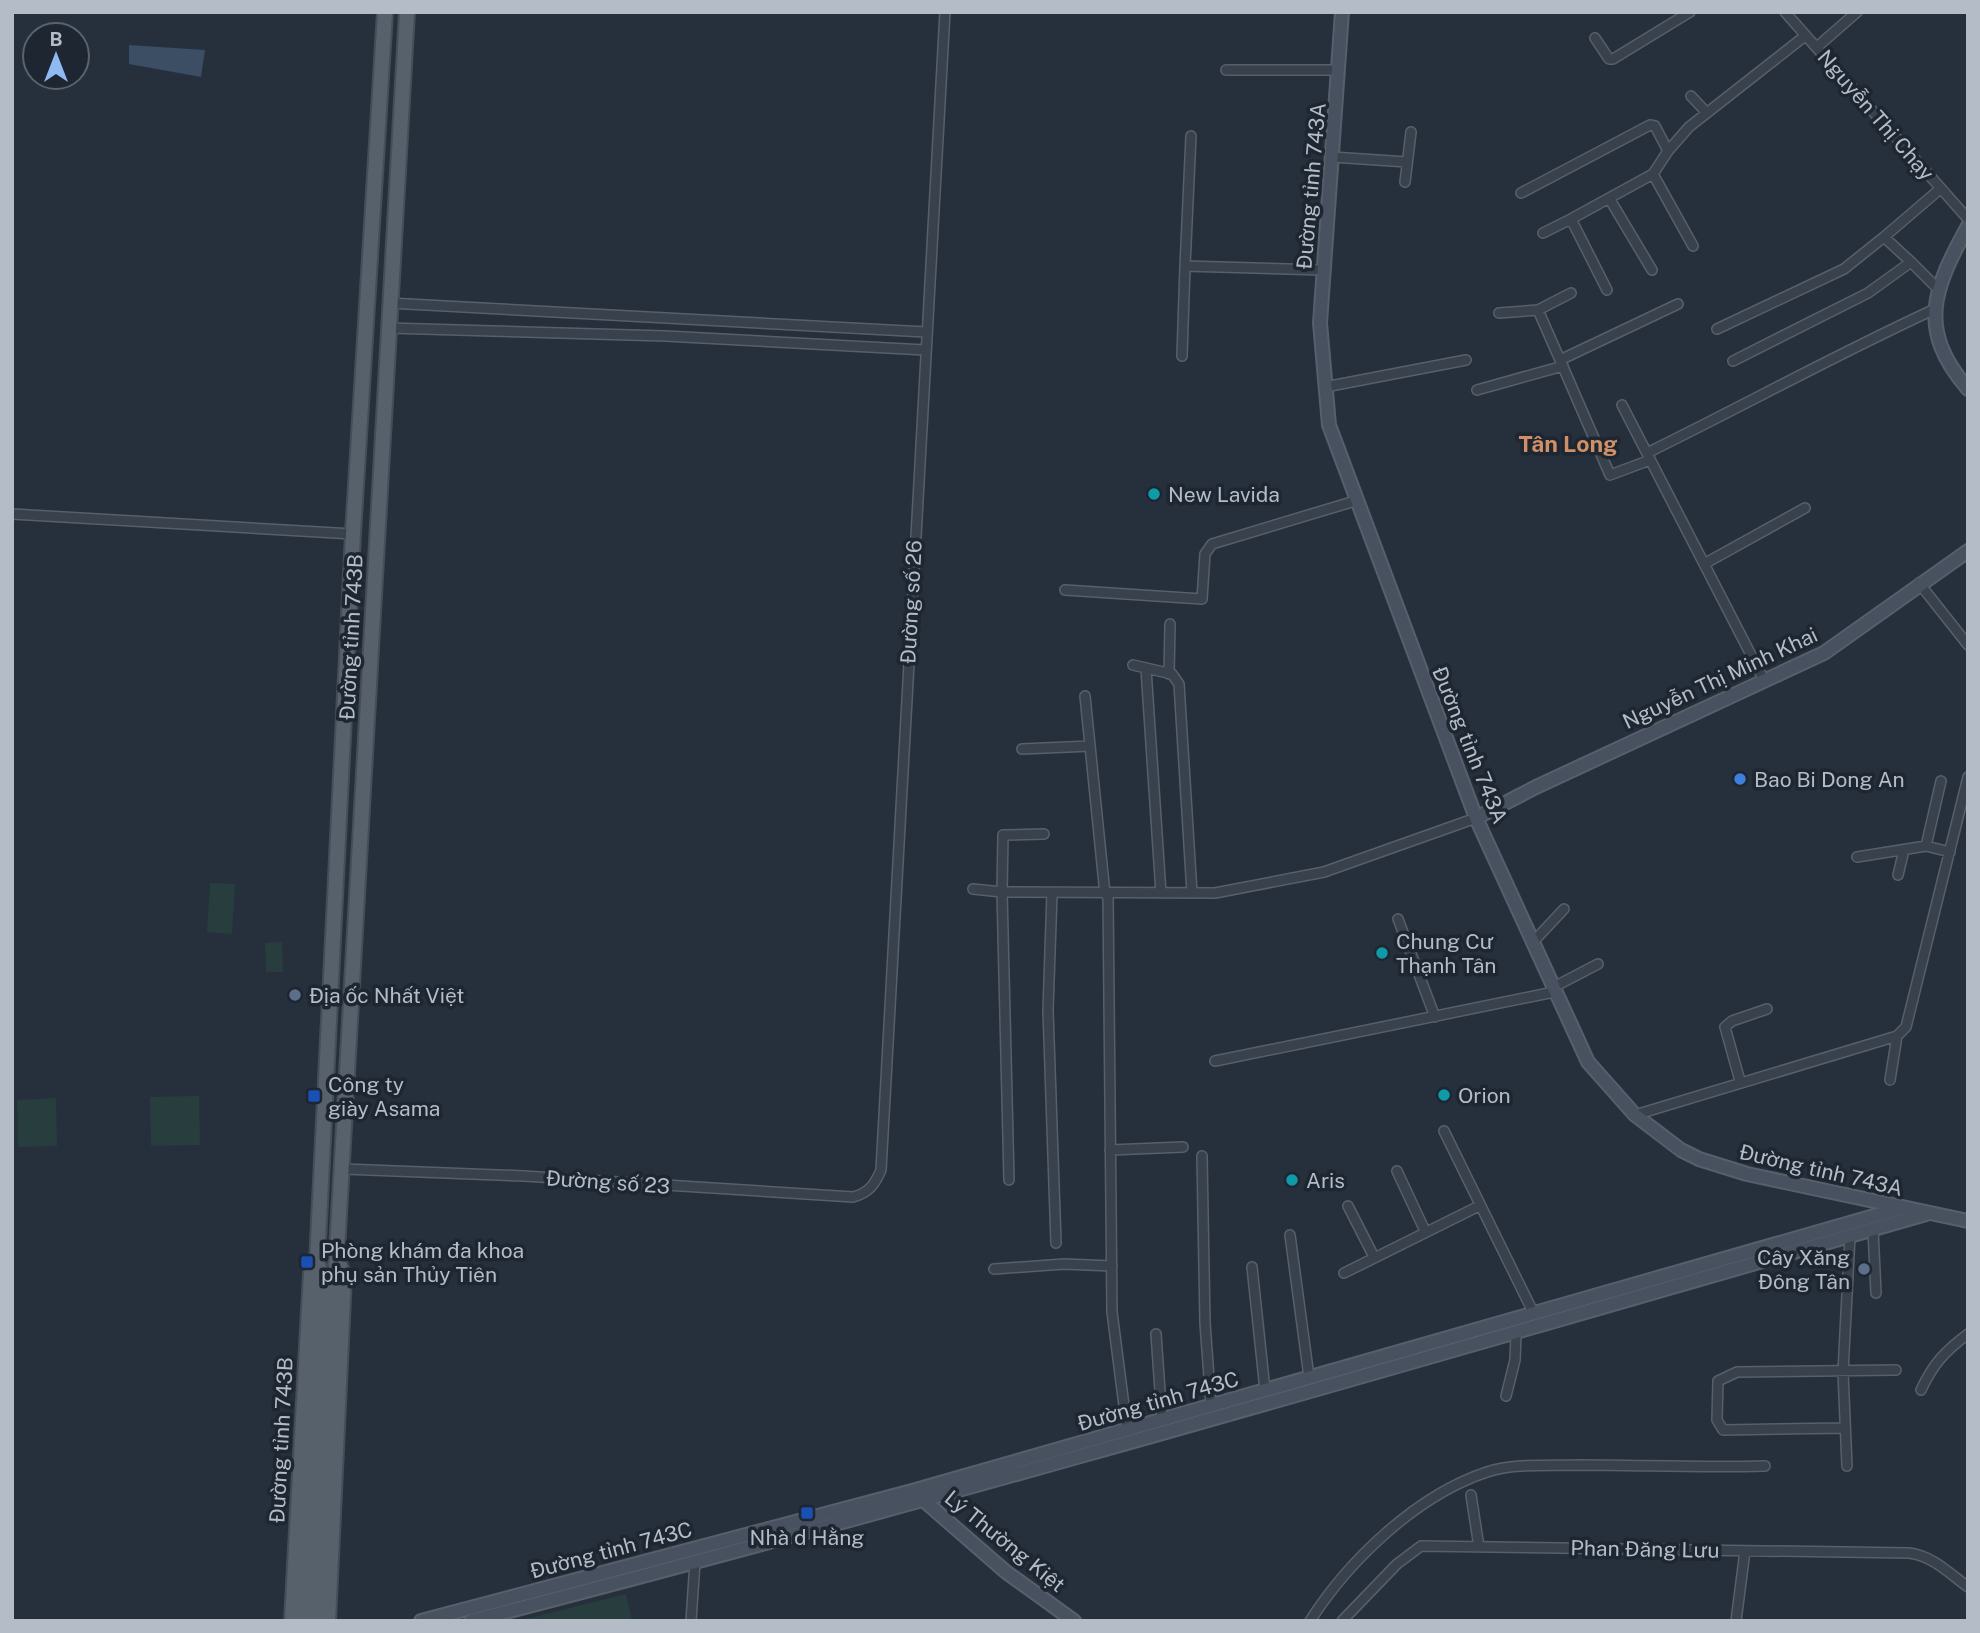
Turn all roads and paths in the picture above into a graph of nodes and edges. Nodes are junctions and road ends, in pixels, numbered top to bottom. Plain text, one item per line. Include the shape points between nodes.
1 (385, 12) edge
2 (407, 12) edge
3 (944, 12) edge
4 (1342, 12) edge
5 (1690, 12) edge
6 (1785, 12) edge
7 (1857, 12) edge
8 (1805, 36) junction
9 (1595, 38) dead end
10 (1817, 47) junction
11 (1226, 70) dead end
12 (1339, 70) junction
13 (1691, 96) dead end
14 (1707, 113) junction
15 (1411, 132) dead end
16 (1191, 136) dead end
17 (1668, 151) junction
18 (1332, 157) junction
19 (1407, 162) junction
20 (1653, 174) junction
21 (1405, 182) dead end
22 (1940, 189) junction
23 (1521, 193) dead end
24 (1609, 198) junction
25 (1571, 219) junction
26 (1968, 219) edge
27 (1968, 226) edge
28 (1543, 233) dead end
29 (1884, 237) junction
30 (1693, 246) dead end
31 (1912, 262) junction
32 (1185, 266) junction
33 (1323, 270) junction
34 (1652, 270) dead end
35 (1937, 288) junction
36 (1607, 290) dead end
37 (1570, 293) dead end
38 (390, 303) junction
39 (1678, 304) dead end
40 (1935, 309) junction
41 (1538, 310) junction
42 (1499, 313) dead end
43 (664, 318) junction
44 (388, 328) junction
45 (1717, 329) dead end
46 (926, 332) junction
47 (665, 336) junction
48 (925, 350) junction
49 (1182, 356) dead end
50 (1466, 360) dead end
51 (1733, 361) dead end
52 (1561, 363) junction
53 (1325, 387) junction
54 (1968, 389) edge
55 (1477, 390) dead end
56 (1622, 405) dead end
57 (1648, 457) junction
58 (1355, 501) junction
59 (1805, 508) dead end
60 (12, 514) edge
61 (354, 534) junction
62 (1968, 551) edge
63 (1704, 564) junction
64 (1919, 583) junction
65 (1065, 590) dead end
66 (1170, 624) dead end
67 (1968, 645) edge
68 (1133, 665) dead end
69 (1146, 669) junction
70 (1169, 674) junction
71 (1765, 682) junction
72 (1085, 695) dead end
73 (346, 723) junction
74 (368, 724) junction
75 (1090, 746) junction
76 (1021, 749) dead end
77 (1968, 777) edge
78 (1941, 781) dead end
79 (1476, 818) junction
80 (1044, 834) dead end
81 (1926, 846) junction
82 (1904, 850) junction
83 (1950, 852) junction
84 (1857, 857) dead end
85 (1898, 875) dead end
86 (973, 889) dead end
87 (1002, 892) junction
88 (1052, 893) junction
89 (1161, 893) junction
90 (1192, 893) junction
91 (1107, 894) junction
92 (1563, 909) dead end
93 (1398, 919) dead end
94 (1534, 941) junction
95 (1598, 964) dead end
96 (1553, 990) junction
97 (1767, 1009) dead end
98 (1435, 1017) junction
99 (1897, 1036) junction
100 (1215, 1061) dead end
101 (1890, 1080) dead end
102 (1741, 1081) junction
103 (1635, 1115) junction
104 (1444, 1131) dead end
105 (1183, 1147) dead end
106 (1110, 1150) junction
107 (1202, 1156) dead end
108 (344, 1169) junction
109 (1397, 1171) dead end
110 (1009, 1180) dead end
111 (870, 1189) joint
112 (1866, 1199) junction
113 (1349, 1206) dead end
114 (1479, 1206) junction
115 (1902, 1208) junction
116 (1930, 1213) junction
117 (1968, 1221) edge
118 (1875, 1225) junction
119 (1425, 1231) junction
120 (1290, 1235) dead end
121 (1850, 1236) junction
122 (1056, 1243) dead end
123 (1374, 1257) junction
124 (317, 1262) junction
125 (339, 1264) junction
126 (1112, 1266) junction
127 (1252, 1268) dead end
128 (995, 1269) dead end
129 (1344, 1273) dead end
130 (327, 1293) junction
131 (1876, 1293) dead end
132 (1534, 1314) junction
133 (1156, 1334) dead end
134 (1516, 1334) junction
135 (1968, 1334) edge
136 (1896, 1370) dead end
137 (1843, 1372) junction
138 (1309, 1377) junction
139 (1265, 1390) junction
140 (1922, 1390) dead end
141 (1506, 1396) dead end
142 (1211, 1405) junction
143 (1162, 1419) junction
144 (1127, 1429) junction
145 (1844, 1429) junction
146 (1765, 1465) dead end
147 (1847, 1466) dead end
148 (912, 1491) junction
149 (1471, 1495) dead end
150 (925, 1501) junction
151 (1479, 1547) junction
152 (691, 1548) junction
153 (1745, 1550) junction
154 (695, 1562) junction
155 (1968, 1587) edge
156 (489, 1609) junction
157 (292, 1621) edge
158 (304, 1621) edge
159 (316, 1621) edge
160 (328, 1621) edge
161 (421, 1621) edge
162 (471, 1621) edge
163 (691, 1621) edge
164 (1074, 1621) edge
165 (1310, 1621) edge
166 (1342, 1621) edge
167 (1735, 1621) edge

1 - 61 main road, Đường tỉnh 743B
2 - 38 main road, Đường tỉnh 743B
3 - 46 street, Đường số 26
4 - 12 main road, Đường tỉnh 743A
5 - 9 street via 1613,59
6 - 8 street, Nguyễn Thị Chạy
7 - 10 street
8 - 10 street, Nguyễn Thị Chạy
8 - 14 street
10 - 22 street, Nguyễn Thị Chạy
11 - 12 street
12 - 18 main road, Đường tỉnh 743A
13 - 14 street
14 - 17 street
15 - 19 street
16 - 32 street
17 - 20 street
17 - 23 street via 1655,126 1650,125
18 - 19 street
18 - 33 main road, Đường tỉnh 743A
19 - 21 street
20 - 24 street
20 - 30 street
22 - 26 street, Nguyễn Thị Chạy
22 - 29 street
24 - 25 street
24 - 34 street
25 - 28 street
25 - 36 street
27 - 35 main road
29 - 31 street
29 - 45 street via 1844,269
31 - 35 street
31 - 51 street via 1868,293
32 - 33 street
32 - 49 street
33 - 53 main road, Đường tỉnh 743A via 1320,323
35 - 40 main road
37 - 41 street
38 - 43 street
38 - 44 main road, Đường tỉnh 743B
39 - 52 street
40 - 54 main road via 1949,368
40 - 57 street via 1845,350
41 - 42 street
41 - 52 street
43 - 46 street
43 - 47 street
44 - 47 street
44 - 74 main road, Đường tỉnh 743B
46 - 48 street, Đường số 26
47 - 48 street
48 - 111 street, Đường số 26 via 881,1170
50 - 53 street
52 - 55 street
52 - 57 street via 1610,475
53 - 58 main road, Đường tỉnh 743A via 1329,425
56 - 57 street
57 - 63 street
58 - 65 street via 1212,544 1205,554 1202,599
58 - 79 main road, Đường tỉnh 743A
59 - 63 street
60 - 61 street
61 - 73 main road, Đường tỉnh 743B
62 - 64 main road, Nguyễn Thị Minh Khai
63 - 71 street
64 - 67 street
64 - 71 main road, Nguyễn Thị Minh Khai via 1824,653
66 - 70 street
68 - 69 street
69 - 70 street
69 - 89 street
70 - 90 street via 1179,684
71 - 79 main road, Nguyễn Thị Minh Khai
72 - 75 street
73 - 74 main road
73 - 124 main road, Đường tỉnh 743B
74 - 108 main road, Đường tỉnh 743B
75 - 76 street
75 - 91 street
77 - 83 street
78 - 81 street
79 - 90 street via 1324,872 1229,891
79 - 94 main road, Đường tỉnh 743A
80 - 87 street via 1003,835
81 - 82 street
81 - 83 street
82 - 84 street
82 - 85 street
83 - 99 street via 1912,1015
86 - 87 street
87 - 88 street
87 - 110 street
88 - 91 street
88 - 122 street via 1048,1010
89 - 90 street
89 - 91 street
91 - 106 street
92 - 94 street
93 - 98 street
94 - 96 main road, Đường tỉnh 743A
95 - 96 street
96 - 98 street
96 - 103 main road, Đường tỉnh 743A via 1588,1062
97 - 102 street via 1725,1027
98 - 100 street
99 - 101 street
99 - 102 street
102 - 103 street
103 - 112 main road, Đường tỉnh 743A via 1699,1159
104 - 114 street
105 - 106 street
106 - 126 street
107 - 142 street
108 - 111 street, Đường số 23 via 853,1197
108 - 125 main road, Đường tỉnh 743B
109 - 119 street
112 - 115 main road, Đường tỉnh 743A
112 - 118 main road
113 - 123 street
114 - 119 street
114 - 132 street
115 - 116 main road, Đường tỉnh 743A
115 - 118 main road, Đường tỉnh 743C
116 - 117 main road, Đường tỉnh 743A
116 - 118 main road, Đường tỉnh 743C
118 - 121 main road, Đường tỉnh 743C
118 - 131 street
118 - 132 main road, Đường tỉnh 743C
119 - 123 street
120 - 138 street
121 - 134 main road, Đường tỉnh 743C
121 - 137 street
123 - 129 street
124 - 130 main road, Đường tỉnh 743B
124 - 157 main road, Đường tỉnh 743B via 311,1274
125 - 130 main road, Đường tỉnh 743B
125 - 160 main road, Đường tỉnh 743B via 344,1276
126 - 128 street
126 - 144 street via 1112,1312
127 - 139 street
130 - 158 main road
130 - 159 main road
132 - 138 main road, Đường tỉnh 743C
133 - 143 street
134 - 141 street
134 - 150 main road, Đường tỉnh 743C
135 - 140 street via 1943,1352
136 - 137 street
137 - 145 street
137 - 145 street via 1737,1372 1718,1381 1717,1420 1723,1430
138 - 139 main road, Đường tỉnh 743C
139 - 142 main road, Đường tỉnh 743C
142 - 143 main road, Đường tỉnh 743C
143 - 144 main road, Đường tỉnh 743C
144 - 148 main road, Đường tỉnh 743C
145 - 147 street
146 - 165 street via 1530,1466 1488,1472 1443,1494 1384,1535 1355,1562
148 - 150 main road, Lý Thường Kiệt
148 - 152 main road, Đường tỉnh 743C
149 - 151 street
150 - 154 main road, Đường tỉnh 743C
150 - 164 main road, Lý Thường Kiệt via 1006,1572
151 - 153 street, Phan Đăng Lưu
151 - 166 street, Phan Đăng Lưu via 1422,1546 1410,1552
152 - 154 main road
152 - 156 main road, Đường tỉnh 743C
153 - 155 street, Phan Đăng Lưu via 1922,1555
153 - 167 street
154 - 156 main road, Đường tỉnh 743C
154 - 163 street
156 - 161 main road, Đường tỉnh 743C
156 - 162 main road, Đường tỉnh 743C

